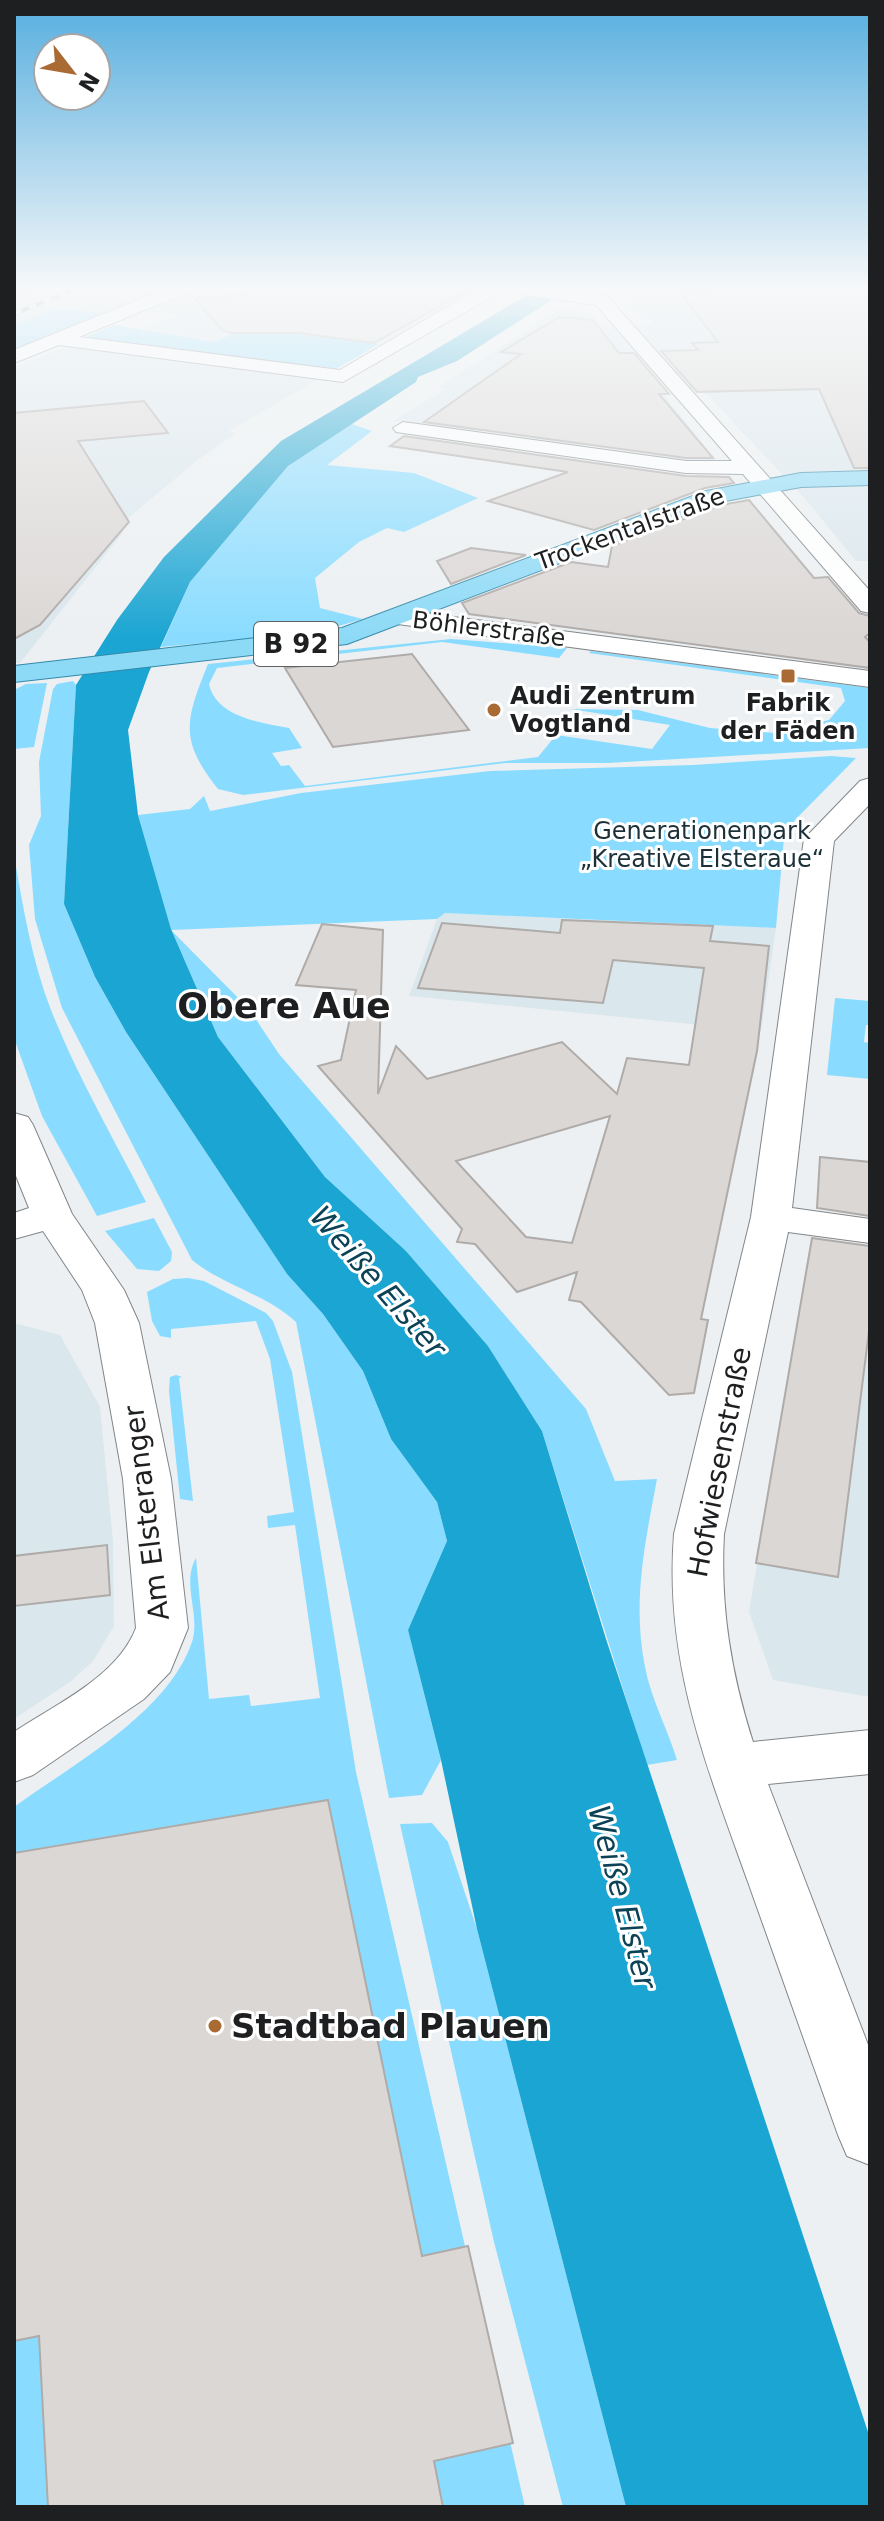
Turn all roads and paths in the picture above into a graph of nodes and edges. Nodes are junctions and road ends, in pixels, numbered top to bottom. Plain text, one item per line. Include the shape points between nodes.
1 (692, 403) edge
2 (403, 428) dead end
3 (757, 477) junction
4 (870, 478) edge
5 (870, 606) edge
6 (399, 618) junction
7 (14, 674) edge
8 (870, 679) edge
9 (870, 787) edge
10 (14, 1125) edge
11 (771, 1217) junction
12 (33, 1220) edge
13 (870, 1231) edge
14 (870, 1752) edge
15 (14, 1760) edge
16 (734, 1766) junction
17 (870, 2135) edge

1 - 3 street
2 - 3 street
3 - 4 main road, Trockentalstraße / B 92
3 - 5 street
3 - 6 main road, Trockentalstraße / B 92
6 - 7 main road, Böhlerstraße / B 92 via 323,641
6 - 8 street, Böhlerstraße
9 - 11 street, Hofwiesenstraße via 819,839
10 - 12 street, Am Elsteranger
11 - 13 street
11 - 16 street, Hofwiesenstraße via 694,1574 708,1675
12 - 15 street, Am Elsteranger via 103,1290 117,1323 147,1479 162,1628 151,1658 125,1685
14 - 16 street
16 - 17 street, Hofwiesenstraße

